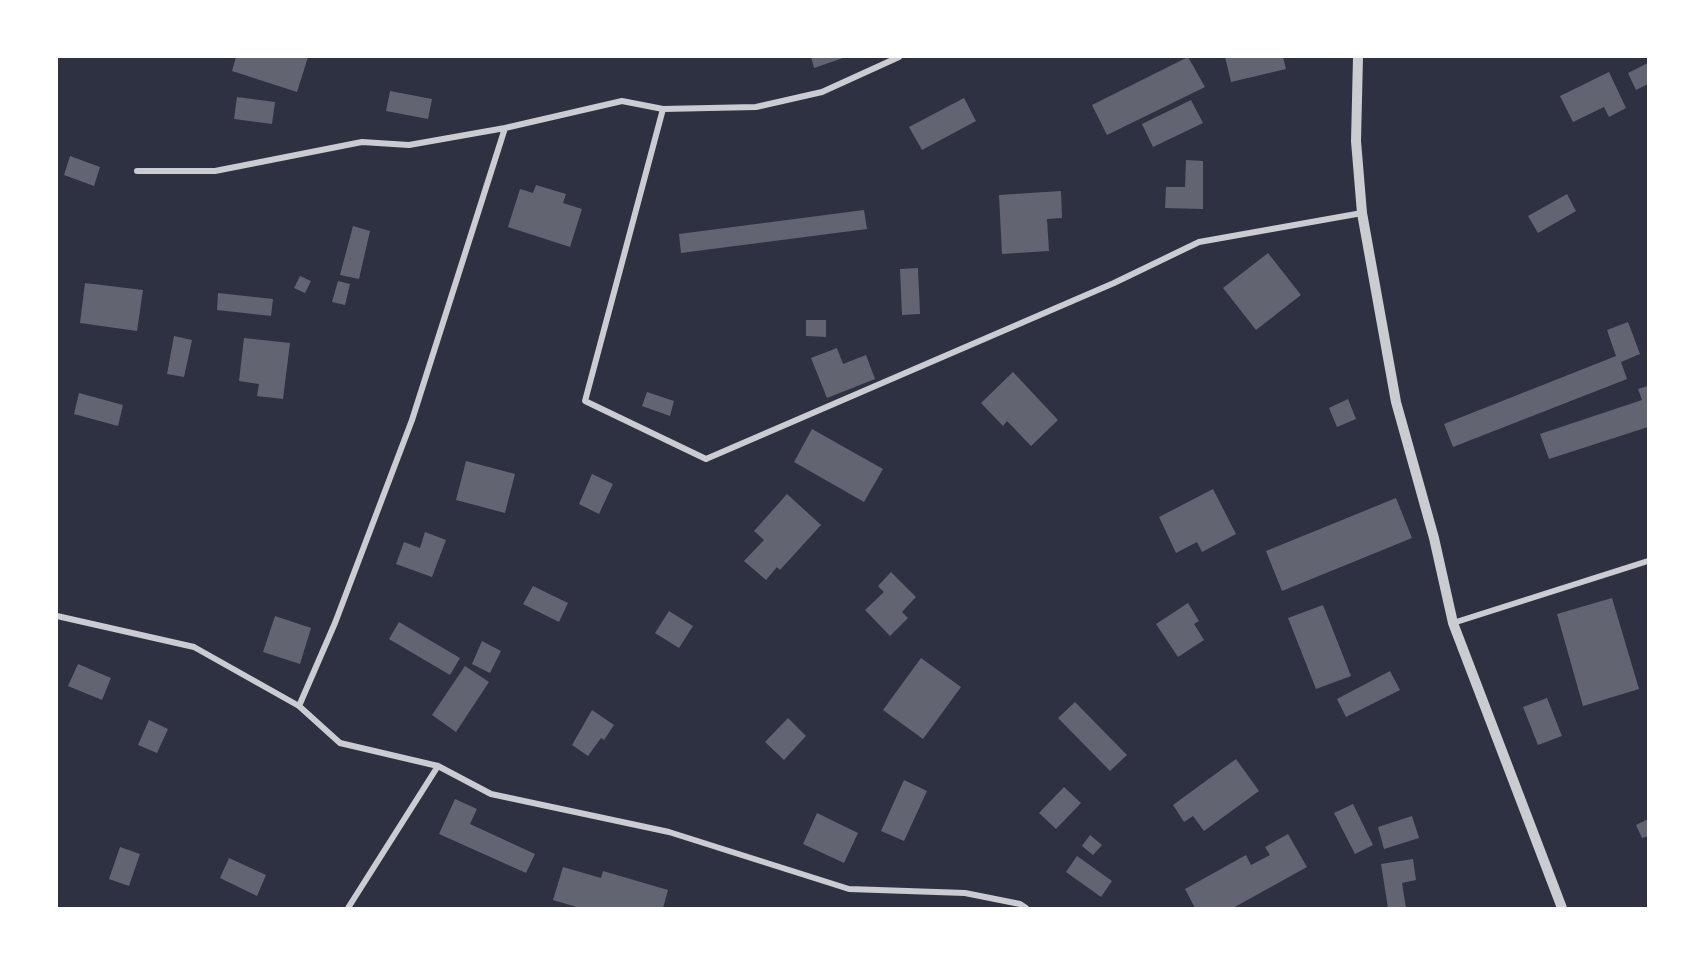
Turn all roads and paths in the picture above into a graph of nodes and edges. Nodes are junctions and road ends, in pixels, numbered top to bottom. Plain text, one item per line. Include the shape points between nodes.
1 (899, 57) edge
2 (1358, 57) edge
3 (663, 109) junction
4 (505, 128) junction
5 (137, 171) dead end
6 (1362, 213) junction
7 (1648, 561) edge
8 (57, 616) edge
9 (1453, 623) junction
10 (300, 706) junction
11 (438, 766) junction
12 (348, 908) edge
13 (1026, 908) edge
14 (1562, 908) edge

1 - 3 street via 822,92 756,107
2 - 6 street via 1356,141
3 - 4 street via 622,101
3 - 6 street via 585,401 706,459 1114,283 1199,242
4 - 5 street via 409,145 362,142 215,171
4 - 10 street via 412,420
6 - 9 street via 1396,402
7 - 9 street
8 - 10 street via 194,647
9 - 14 street
10 - 11 street via 340,743
11 - 12 street
11 - 13 street via 491,794 669,832 849,890 965,893

